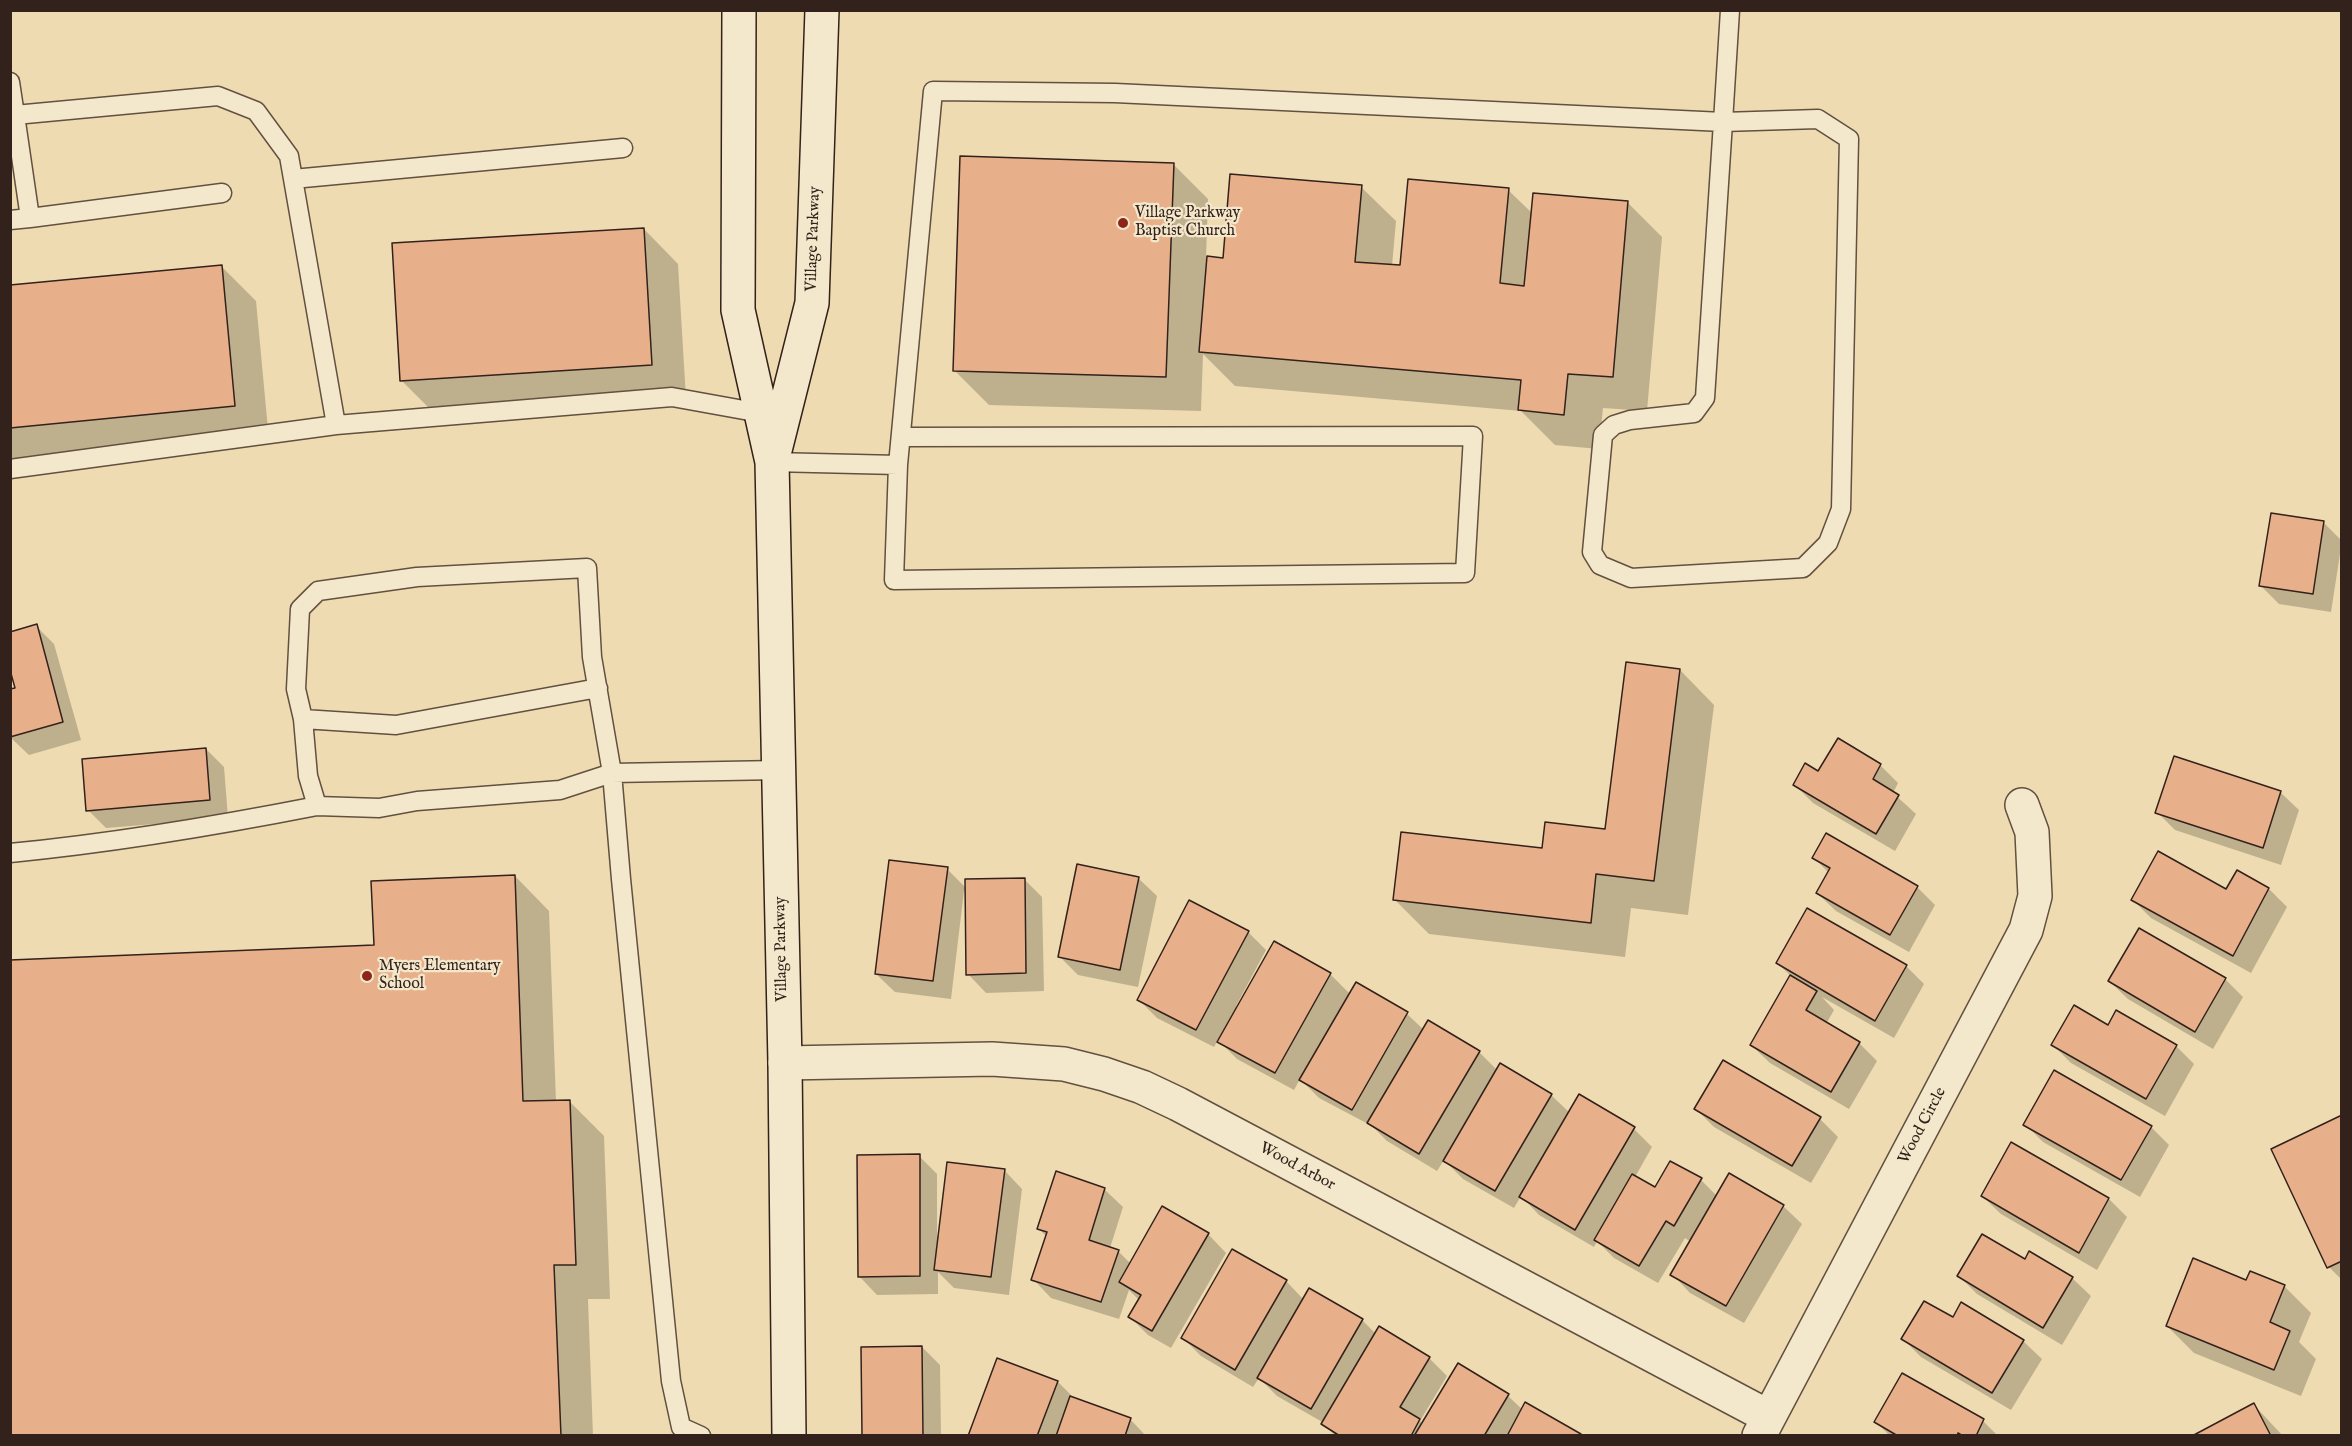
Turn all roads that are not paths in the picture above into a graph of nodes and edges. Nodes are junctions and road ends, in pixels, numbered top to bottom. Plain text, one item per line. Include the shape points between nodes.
1 (739, 10) edge
2 (822, 10) edge
3 (1730, 10) edge
4 (10, 82) edge
5 (13, 115) edge
6 (1723, 122) junction
7 (623, 148) dead end
8 (293, 179) junction
9 (222, 193) dead end
10 (30, 218) junction
11 (10, 220) edge
12 (772, 414) junction
13 (336, 425) junction
14 (901, 437) junction
15 (772, 462) junction
16 (898, 465) junction
17 (10, 469) edge
18 (598, 688) junction
19 (303, 719) junction
20 (779, 770) junction
21 (612, 773) junction
22 (2022, 805) dead end
23 (316, 806) junction
24 (10, 853) edge
25 (785, 1063) junction
26 (1764, 1426) edge
27 (701, 1436) edge
28 (789, 1436) edge

1 - 12 street, Village Parkway via 738,310
2 - 12 street, Village Parkway via 812,303
3 - 6 lane
4 - 5 lane
5 - 8 lane via 218,96 256,111 290,156
5 - 10 lane
6 - 6 lane via 1818,119 1849,139 1841,509 1828,543 1803,568 1631,578 1600,565 1592,552 1603,435 1614,425 1630,420 1694,413 1705,398
6 - 14 lane via 1127,94 933,90
7 - 8 lane
8 - 13 lane
9 - 10 lane
10 - 11 lane
12 - 13 lane via 672,397
12 - 15 street, Village Parkway
13 - 17 lane
14 - 16 lane
14 - 16 lane via 1473,436 1465,573 894,580
15 - 16 lane
15 - 20 street, Village Parkway
18 - 19 lane via 396,725
18 - 19 lane via 592,657 587,567 417,577 318,591 300,609 296,689
18 - 21 lane
19 - 23 lane via 308,776
20 - 21 lane
20 - 25 street, Village Parkway
21 - 23 lane via 560,790 417,801 379,808
21 - 27 lane via 671,1381 681,1427
22 - 26 street, Wood Circle via 2032,832 2034,864 2035,896 2026,930
23 - 24 lane via 228,824
25 - 26 street, Wood Arbor via 992,1059 1064,1064 1142,1087
25 - 28 street, Village Parkway

